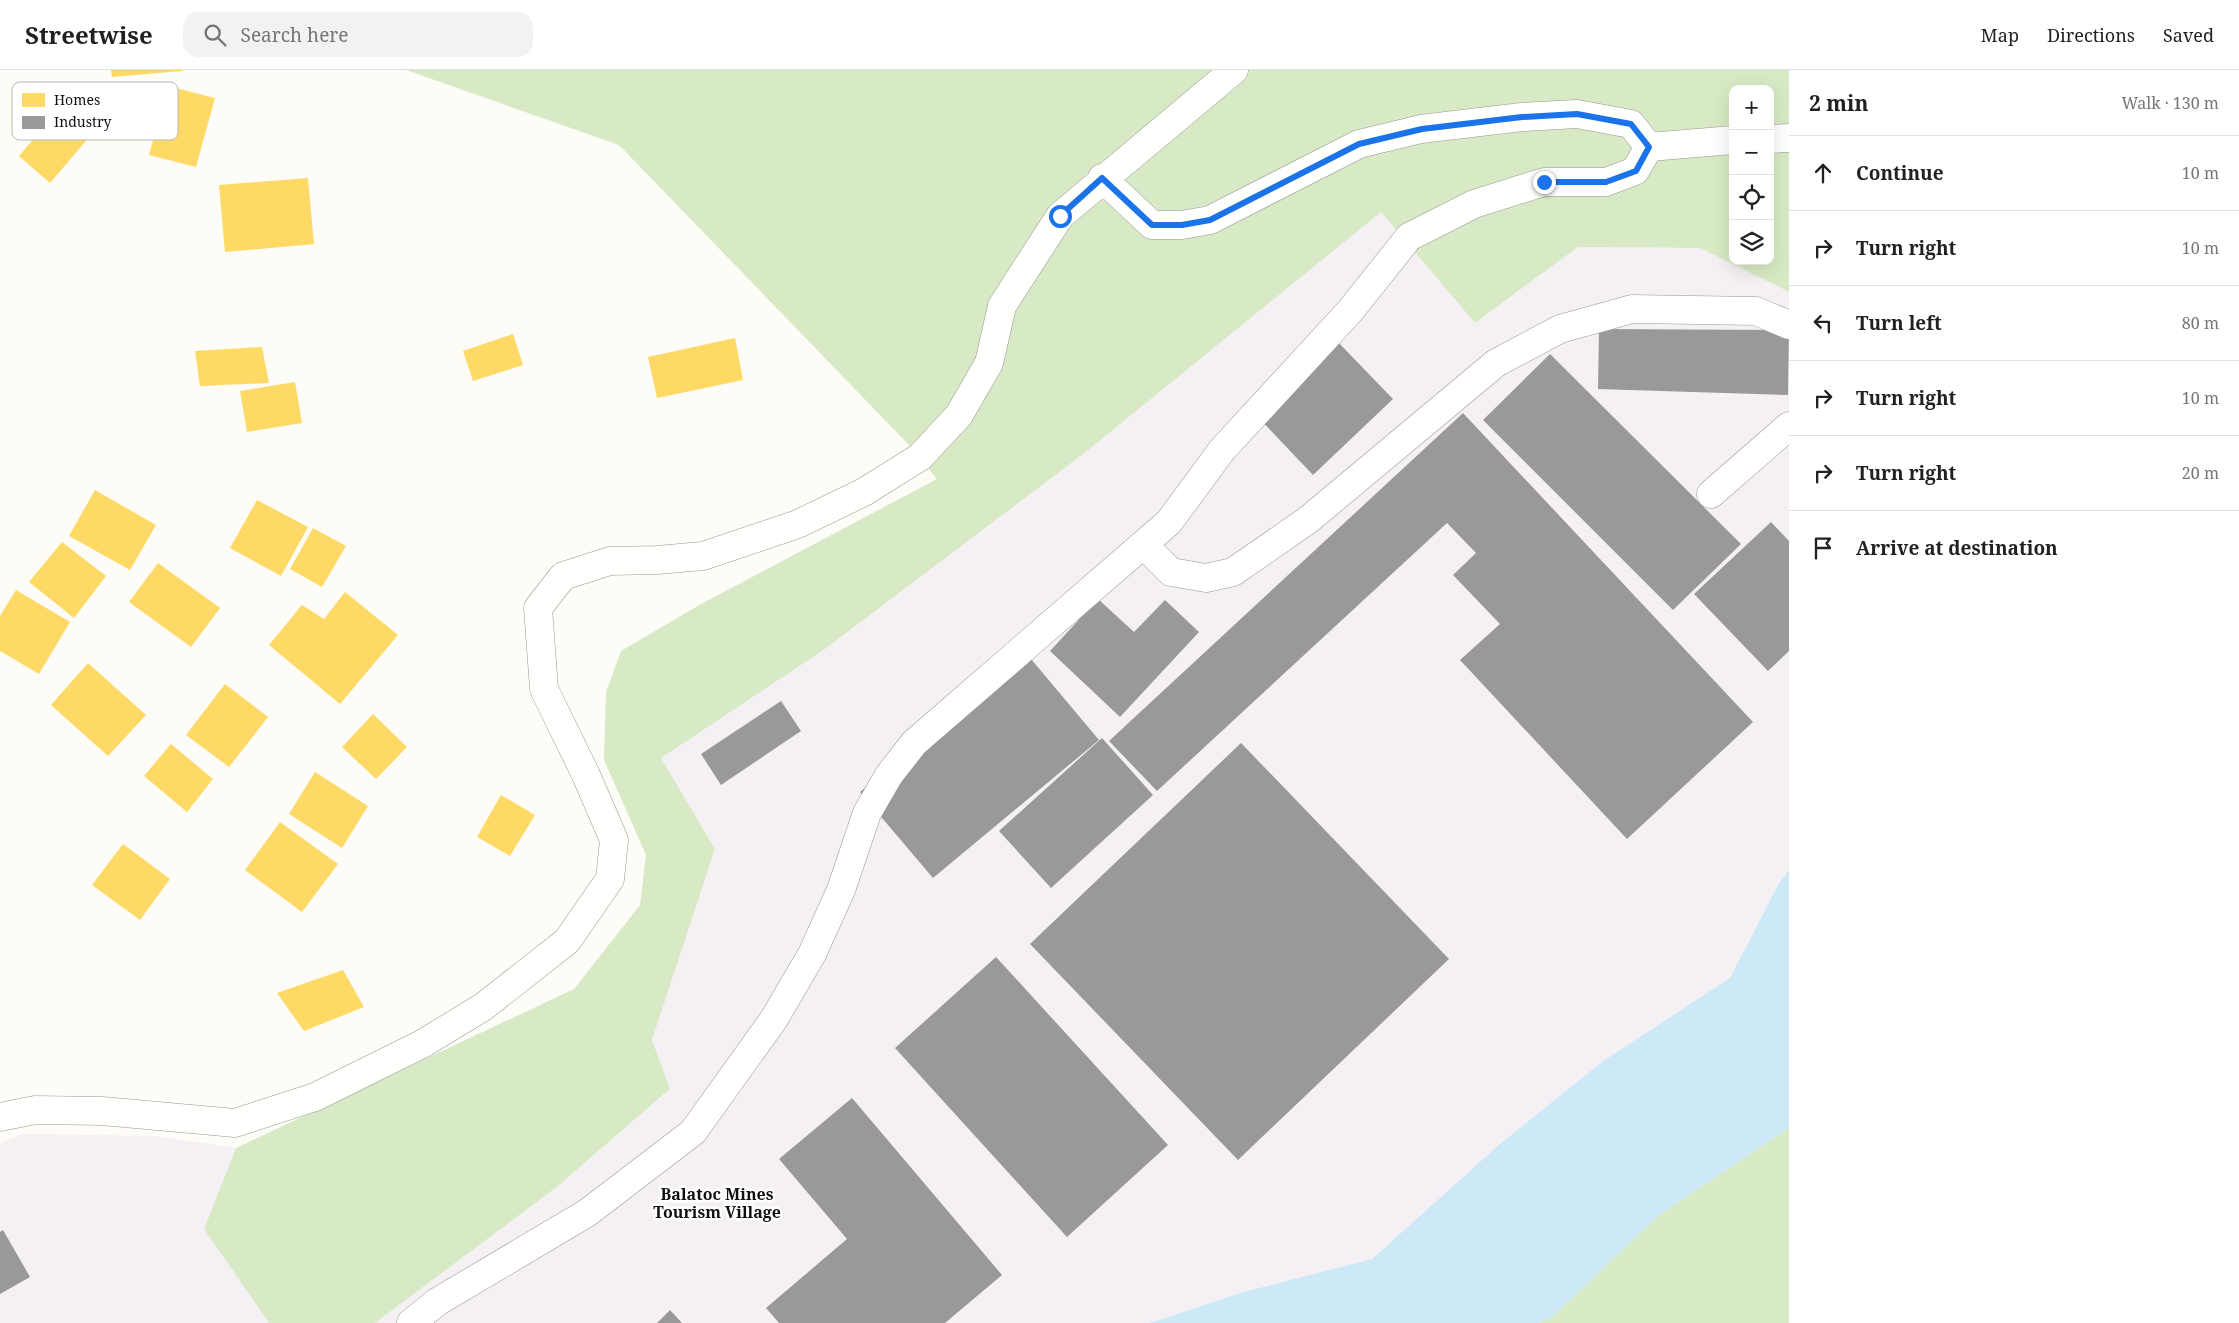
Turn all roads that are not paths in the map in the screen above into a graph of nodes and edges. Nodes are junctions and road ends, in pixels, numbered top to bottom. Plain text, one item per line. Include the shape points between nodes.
1 (1234, 70) edge
2 (1774, 138) edge
3 (1789, 138) edge
4 (1729, 140) edge
5 (1649, 147) junction
6 (1102, 178) junction
7 (1789, 325) edge
8 (1789, 426) edge
9 (1711, 494) dead end
10 (1144, 545) junction
11 (0, 1117) edge
12 (411, 1323) edge

1 - 6 street
2 - 3 street
4 - 5 street
5 - 6 street via 1631,124 1577,114 1422,129 1359,144 1210,220 1182,225 1152,225
5 - 10 street via 1636,171 1606,182 1544,182 1474,204 1409,237 1350,311 1222,450 1169,522
6 - 11 street via 1060,216 1002,306 989,363 959,415 920,457 864,492 798,524 703,556 610,561 563,576 538,608 544,689 614,840 610,879 566,941 483,1007 422,1044 315,1097 235,1123 102,1111 35,1110
7 - 10 street via 1756,311 1632,309 1560,329 1496,363 1308,520 1233,572 1206,578 1171,572
8 - 9 street
10 - 12 street via 914,742 867,813 841,890 812,954 774,1019 693,1132 587,1213 437,1302

